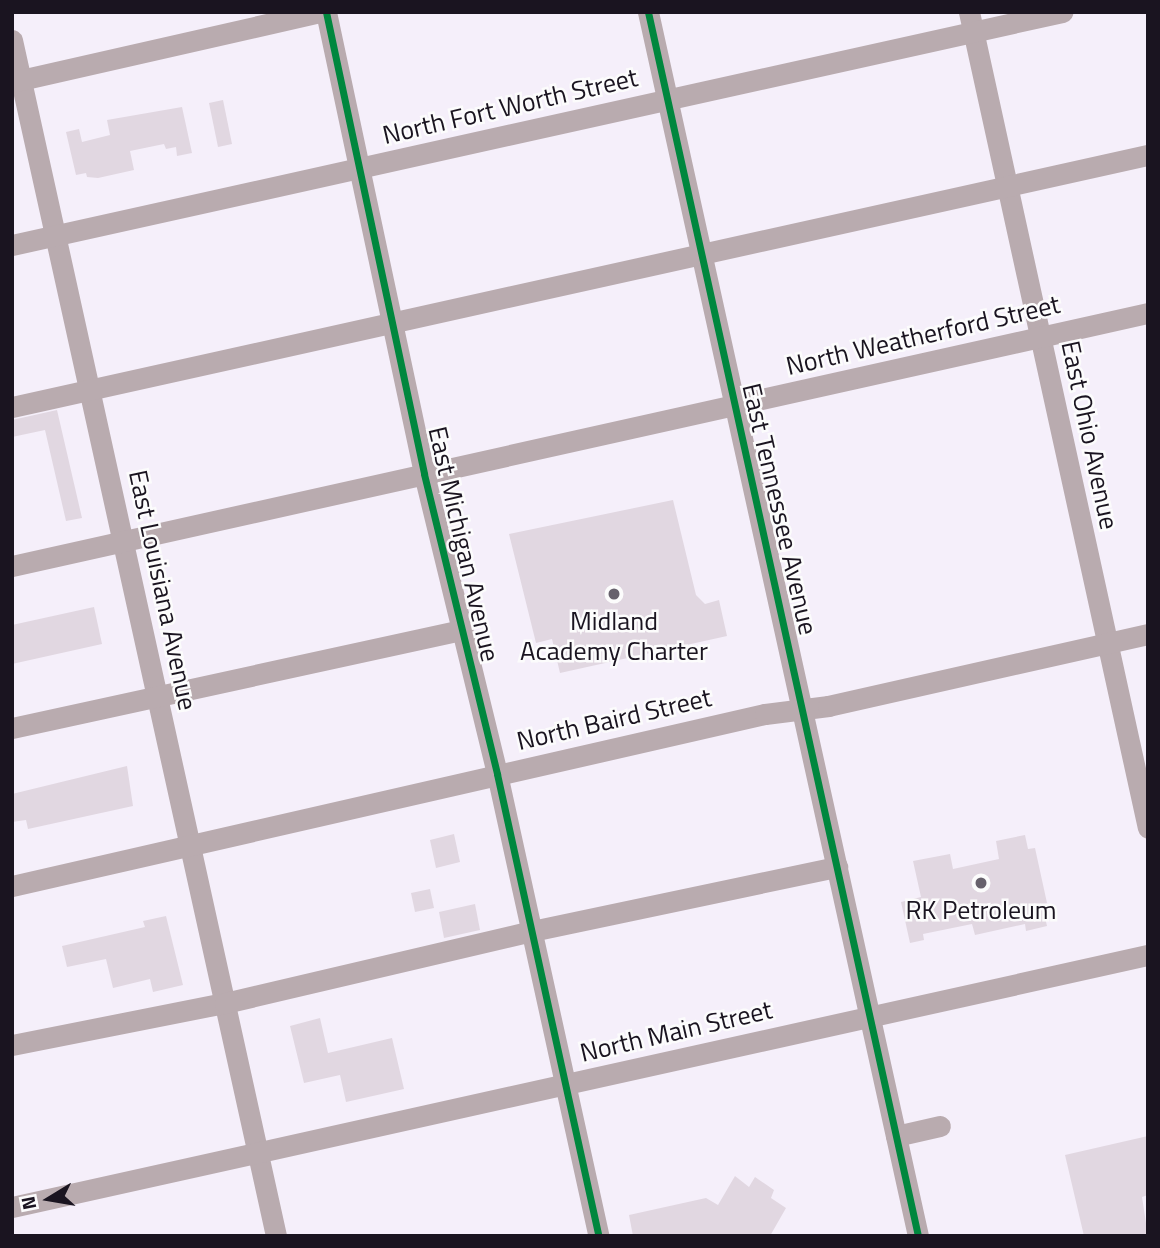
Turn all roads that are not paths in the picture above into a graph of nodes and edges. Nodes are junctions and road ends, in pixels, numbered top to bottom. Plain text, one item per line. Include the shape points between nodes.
1 (324, 12) edge
2 (648, 12) edge
3 (1062, 12) edge
4 (971, 22) edge
5 (12, 40) edge
6 (17, 81) edge
7 (666, 99) junction
8 (1148, 155) edge
9 (359, 169) junction
10 (1007, 186) junction
11 (55, 236) junction
12 (12, 245) edge
13 (701, 252) junction
14 (1148, 313) edge
15 (392, 323) junction
16 (1041, 338) junction
17 (89, 390) junction
18 (735, 406) junction
19 (12, 407) edge
20 (424, 474) junction
21 (123, 541) junction
22 (12, 566) edge
23 (462, 630) junction
24 (1148, 635) edge
25 (1107, 643) junction
26 (157, 696) junction
27 (803, 708) junction
28 (12, 728) edge
29 (497, 774) junction
30 (1148, 828) edge
31 (190, 845) junction
32 (837, 867) junction
33 (12, 886) edge
34 (532, 931) junction
35 (1148, 956) edge
36 (225, 1003) junction
37 (869, 1016) junction
38 (12, 1045) edge
39 (565, 1084) junction
40 (940, 1126) dead end
41 (896, 1136) junction
42 (258, 1152) junction
43 (12, 1207) edge
44 (276, 1236) edge
45 (599, 1236) edge
46 (918, 1236) edge

1 - 6 street
1 - 9 street, East Michigan Avenue
2 - 7 street, East Tennessee Avenue
3 - 4 street, North Fort Worth Street
4 - 7 street, North Fort Worth Street
4 - 10 street, East Ohio Avenue
5 - 6 street, East Louisiana Avenue
6 - 11 street, East Louisiana Avenue
7 - 9 street, North Fort Worth Street
7 - 13 street, East Tennessee Avenue
8 - 10 street
9 - 11 street, North Fort Worth Street
9 - 15 street, East Michigan Avenue
10 - 13 street
10 - 16 street, East Ohio Avenue
11 - 12 street, North Fort Worth Street
11 - 17 street, East Louisiana Avenue
13 - 15 street
13 - 18 street, East Tennessee Avenue
14 - 16 street, North Weatherford Street
15 - 17 street
15 - 20 street, East Michigan Avenue
16 - 18 street, North Weatherford Street
16 - 25 street, East Ohio Avenue
17 - 19 street
17 - 21 street, East Louisiana Avenue
18 - 20 street, North Weatherford Street
18 - 27 street, East Tennessee Avenue
20 - 21 street, North Weatherford Street
20 - 23 street, East Michigan Avenue
21 - 22 street, North Weatherford Street
21 - 26 street, East Louisiana Avenue
23 - 26 street
23 - 29 street, East Michigan Avenue
24 - 25 street, North Baird Street
25 - 27 street, North Baird Street
25 - 30 street, East Ohio Avenue
26 - 28 street
26 - 31 street, East Louisiana Avenue
27 - 29 street, North Baird Street
27 - 32 street, East Tennessee Avenue
29 - 31 street, North Baird Street
29 - 34 street, East Michigan Avenue
31 - 33 street, North Baird Street
31 - 36 street, East Louisiana Avenue
32 - 34 street
32 - 37 street, East Tennessee Avenue
34 - 36 street
34 - 39 street, East Michigan Avenue
35 - 37 street, North Main Street
36 - 38 street
36 - 42 street, East Louisiana Avenue
37 - 39 street, North Main Street
37 - 41 street, East Tennessee Avenue
39 - 42 street, North Main Street
39 - 45 street, East Michigan Avenue
40 - 41 street
41 - 46 street, East Tennessee Avenue
42 - 43 street, North Main Street
42 - 44 street, East Louisiana Avenue

